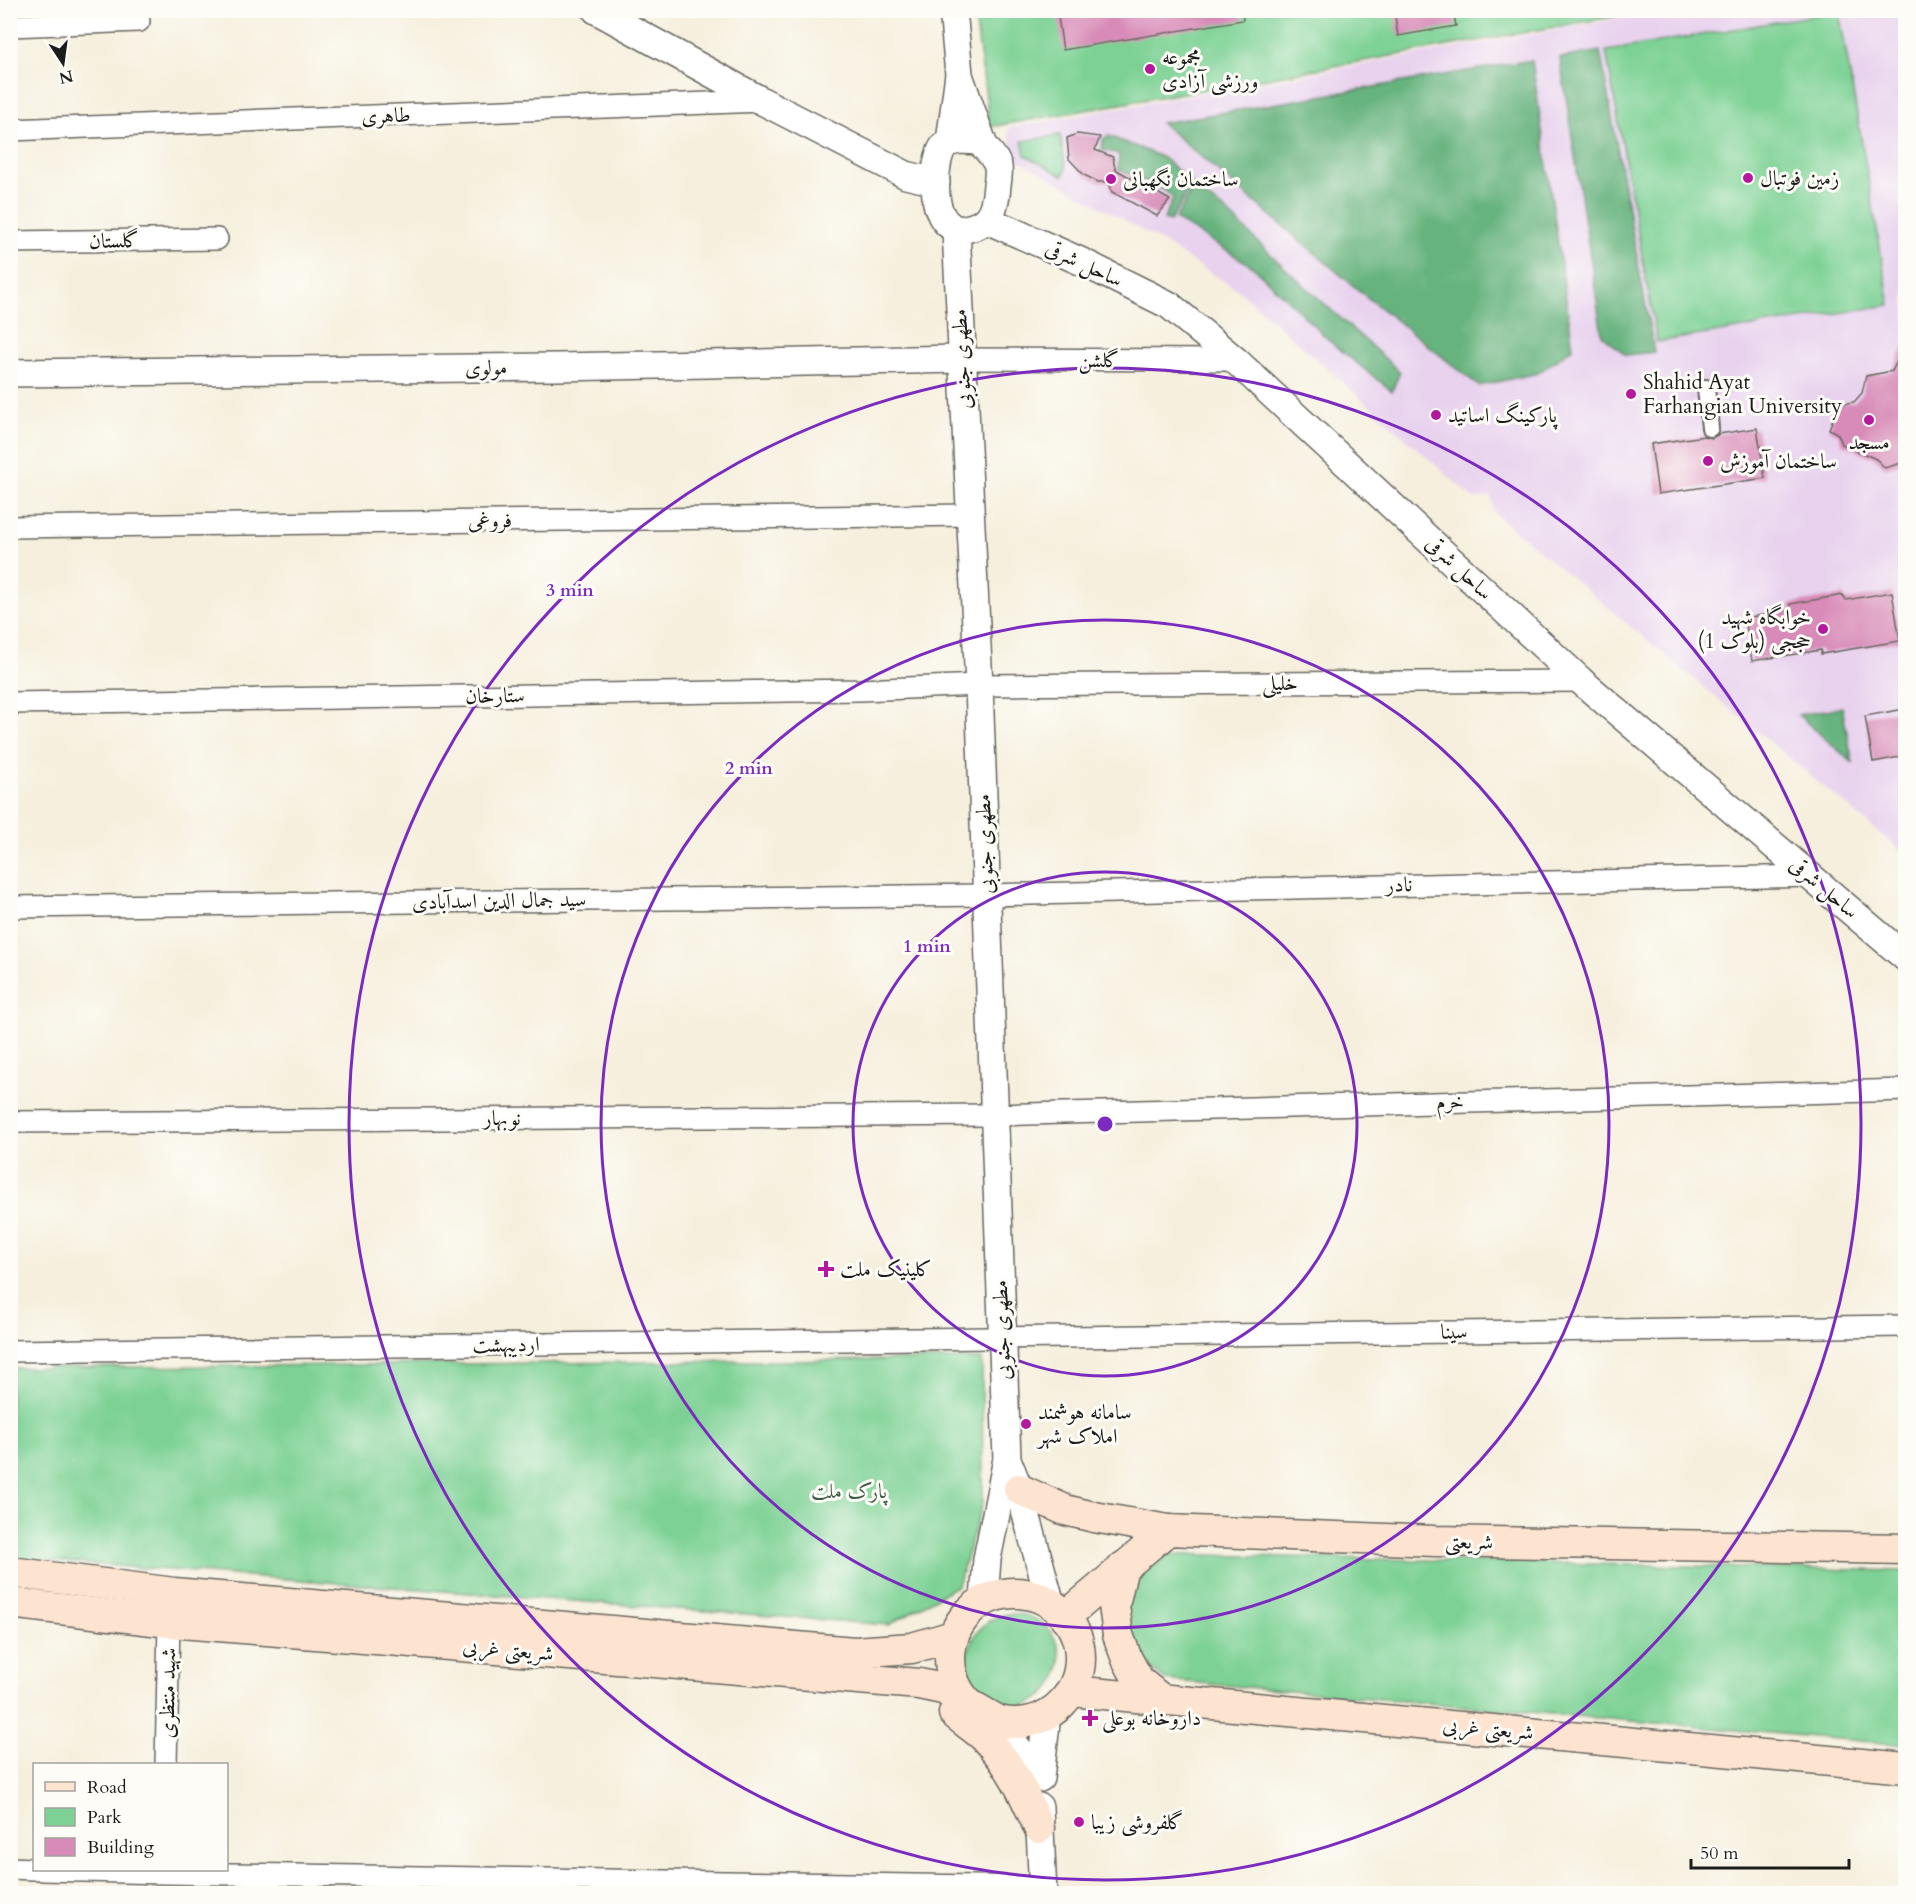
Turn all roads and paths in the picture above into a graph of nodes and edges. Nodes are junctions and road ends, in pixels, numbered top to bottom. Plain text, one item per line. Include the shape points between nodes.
1 (596, 10) edge
2 (953, 10) edge
3 (139, 21) dead end
4 (10, 26) edge
5 (958, 74) junction
6 (762, 101) junction
7 (10, 130) edge
8 (950, 142) junction
9 (984, 146) junction
10 (936, 182) junction
11 (987, 220) junction
12 (956, 230) junction
13 (217, 239) dead end
14 (10, 243) edge
15 (962, 359) junction
16 (1235, 360) junction
17 (10, 373) edge
18 (1706, 388) dead end
19 (1710, 428) dead end
20 (970, 515) junction
21 (10, 527) edge
22 (1581, 681) junction
23 (979, 685) junction
24 (10, 703) edge
25 (1810, 876) junction
26 (987, 895) junction
27 (10, 907) edge
28 (1905, 957) edge
29 (1905, 1090) edge
30 (994, 1115) junction
31 (10, 1122) edge
32 (1905, 1326) edge
33 (1002, 1338) junction
34 (10, 1351) edge
35 (1007, 1459) junction
36 (1018, 1489) junction
37 (1168, 1530) junction
38 (1905, 1549) edge
39 (1122, 1567) junction
40 (10, 1572) edge
41 (984, 1600) junction
42 (10, 1603) edge
43 (1058, 1610) junction
44 (169, 1622) junction
45 (953, 1636) junction
46 (920, 1684) junction
47 (1071, 1691) junction
48 (1161, 1699) junction
49 (970, 1705) junction
50 (1047, 1714) junction
51 (997, 1720) junction
52 (166, 1763) edge
53 (1905, 1768) edge
54 (1040, 1778) junction
55 (1039, 1828) junction
56 (10, 1868) edge
57 (33, 1869) edge
58 (67, 1871) edge
59 (164, 1879) edge
60 (1043, 1890) edge

1 - 6 street
2 - 5 street
3 - 4 street
5 - 8 street
5 - 9 street
6 - 7 street, طاهری
6 - 10 street via 906,175
8 - 9 street via 978,141
8 - 10 street via 943,147
9 - 11 street via 998,168 996,198
10 - 12 street via 939,212
11 - 12 street via 971,229
11 - 16 street, ساحل شرقی via 1169,305
12 - 15 street, مطهری جنوبی
13 - 14 street, گلستان
15 - 16 street, گلشن
15 - 17 street, مولوی
15 - 20 street, مطهری جنوبی
16 - 22 street, ساحل شرقی
18 - 19 street
20 - 21 street, فروغی
20 - 23 street, مطهری جنوبی
22 - 23 street, خلیلی
22 - 25 street, ساحل شرقی
23 - 24 street, ستارخان
23 - 26 street, مطهری جنوبی
25 - 26 street, نادر
25 - 28 street, ساحل شرقی
26 - 27 street, سید جمال الدین اسدآبادی
26 - 30 street, مطهری جنوبی
29 - 30 street, خرم
30 - 31 street, نوبهار
30 - 33 street, مطهری جنوبی
32 - 33 street, سینا
33 - 34 street, اردیبهشت
33 - 35 street, مطهری جنوبی
35 - 36 street
35 - 41 street via 987,1559
36 - 37 main road, شریعتی via 1065,1510
36 - 43 street
37 - 38 main road, شریعتی via 1435,1541
37 - 39 main road
39 - 43 main road
39 - 48 main road via 1114,1605 1118,1635 1139,1681
40 - 45 main road, شریعتی غربی via 174,1593 854,1652 912,1648
41 - 43 main road via 999,1594 1033,1595
41 - 45 main road via 960,1622
42 - 44 main road, شریعتی غربی
43 - 47 main road via 1075,1634 1080,1653
44 - 46 main road, شریعتی غربی
44 - 52 street, شهید منتظری
45 - 49 main road via 951,1673
46 - 49 main road, شریعتی غربی via 943,1689
46 - 55 main road via 984,1737 1004,1761 1020,1784
47 - 48 main road, شریعتی غربی
47 - 50 main road
48 - 53 main road, شریعتی غربی
49 - 51 main road, شریعتی غربی
50 - 51 main road via 1031,1720
50 - 54 street
51 - 54 street
54 - 55 street
55 - 60 street
56 - 57 street
58 - 59 street
59 - 60 street

